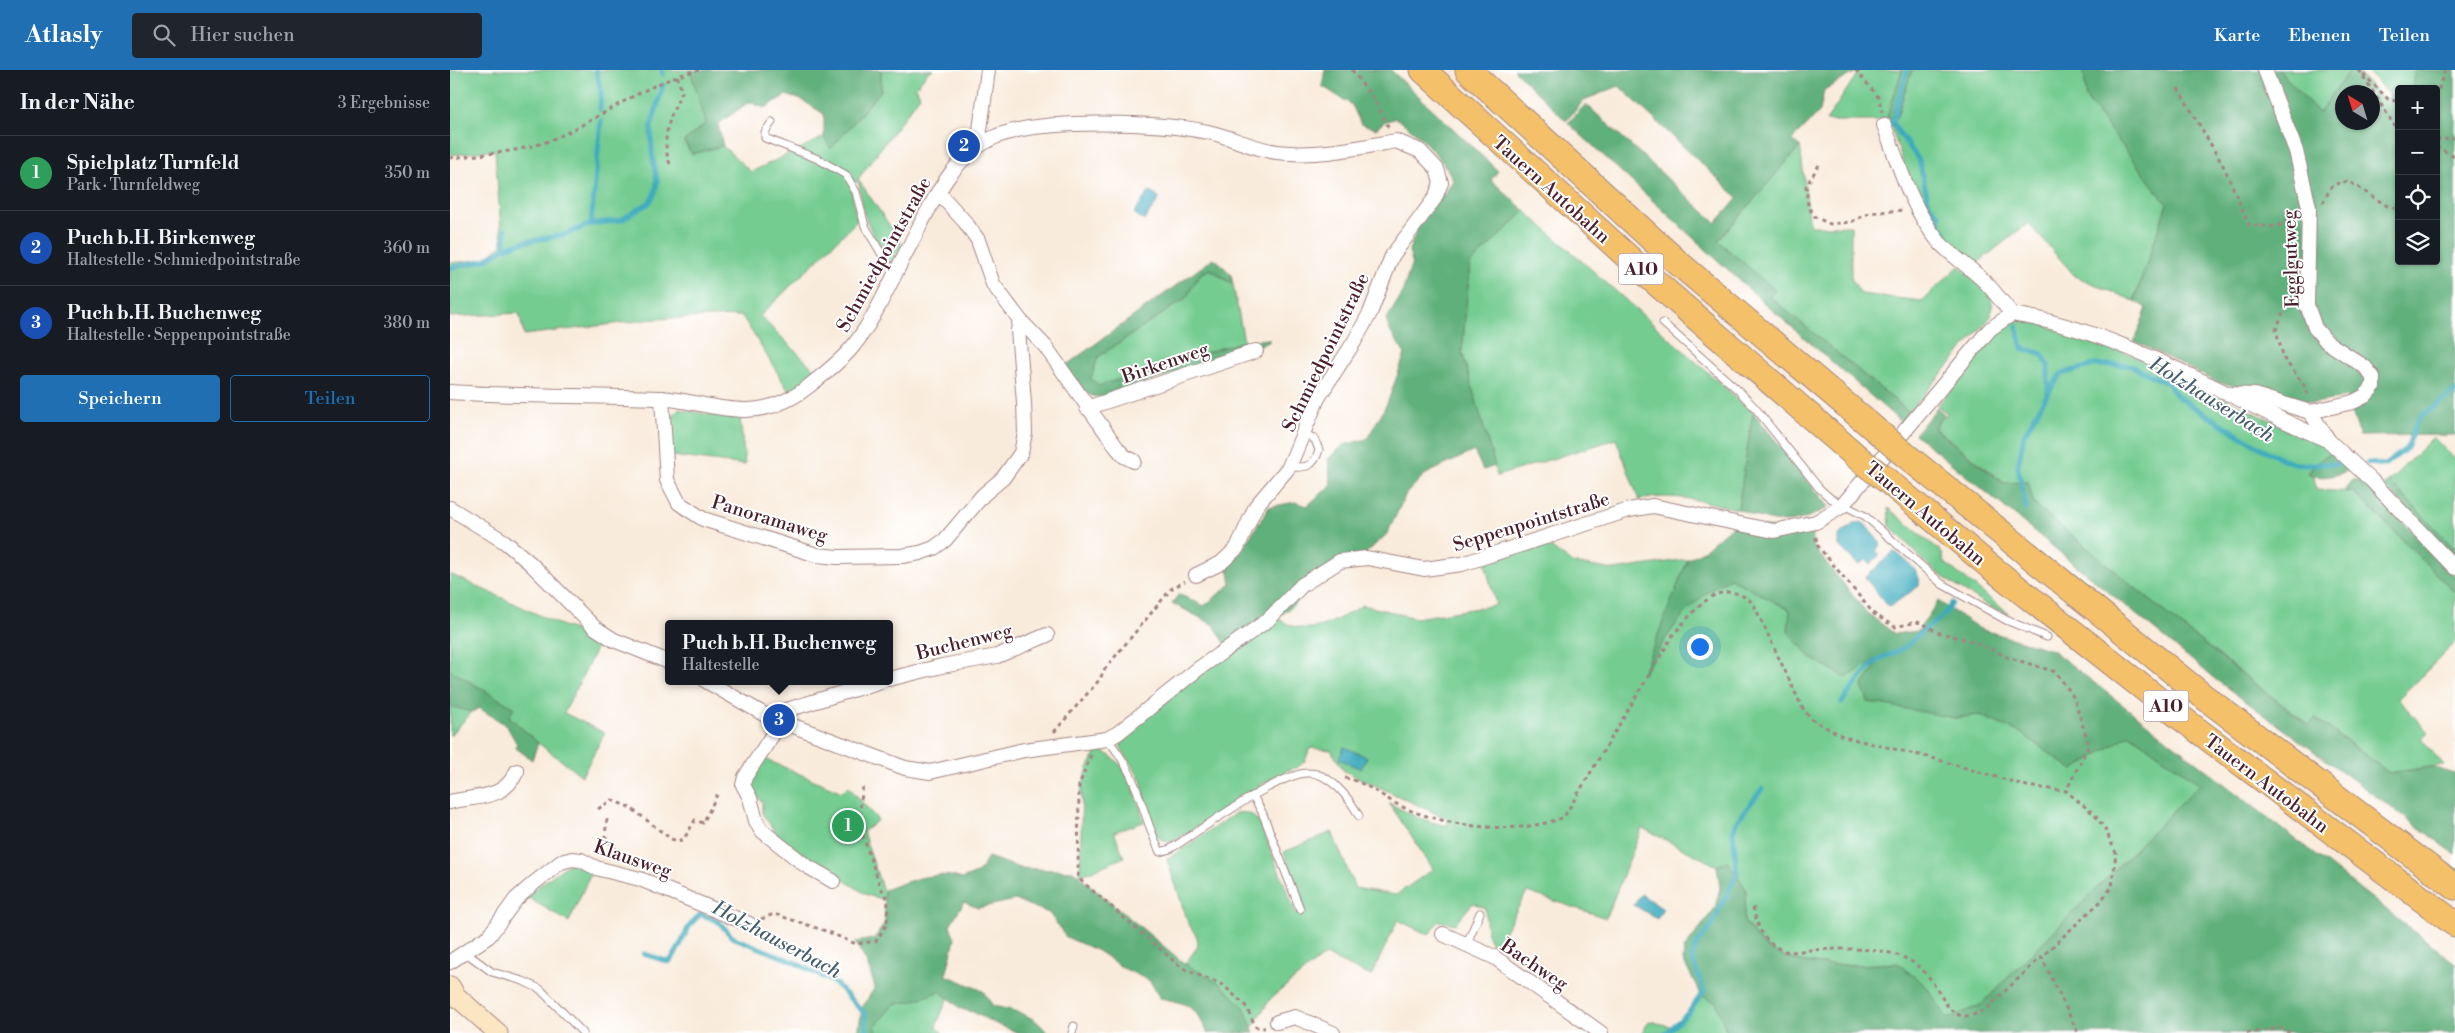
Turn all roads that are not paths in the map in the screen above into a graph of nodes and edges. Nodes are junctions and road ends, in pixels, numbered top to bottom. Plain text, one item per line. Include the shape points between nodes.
1 (988, 70) edge
2 (1423, 70) edge
3 (1468, 70) edge
4 (2265, 70) edge
5 (772, 122) dead end
6 (1884, 124) road end
7 (978, 145) junction
8 (938, 192) junction
9 (894, 275) junction
10 (2012, 314) junction
11 (1020, 320) junction
12 (1663, 324) dead end
13 (1256, 351) dead end
14 (450, 392) edge
15 (2224, 393) junction
16 (662, 398) junction
17 (1087, 408) junction
18 (2313, 412) junction
19 (1304, 432) junction
20 (2329, 442) junction
21 (1134, 461) dead end
22 (1289, 467) junction
23 (1843, 504) junction
24 (450, 508) edge
25 (2455, 568) edge
26 (1196, 575) road end
27 (1047, 635) dead end
28 (2047, 637) dead end
29 (665, 660) edge
30 (893, 678) edge
31 (713, 685) edge
32 (868, 685) edge
33 (767, 716) junction
34 (781, 722) junction
35 (1101, 740) junction
36 (517, 771) dead end
37 (1253, 796) junction
38 (450, 802) edge
39 (1359, 816) dead end
40 (833, 881) dead end
41 (2455, 887) edge
42 (1300, 910) dead end
43 (1480, 913) dead end
44 (749, 924) road end
45 (2455, 924) edge
46 (1443, 934) dead end
47 (1467, 943) junction
48 (466, 953) junction
49 (450, 962) edge
50 (450, 986) edge
51 (1277, 1022) road end
52 (498, 1033) edge
53 (583, 1033) edge
54 (1333, 1033) edge
55 (1601, 1033) edge

1 - 7 street
2 - 45 highway, Tauern Autobahn / A10, bridge via 1653,280 1863,462 2180,717
3 - 41 highway, Tauern Autobahn / A10, bridge via 1676,260 1904,454 2202,696
4 - 18 street, Egglgutweg via 2296,151 2309,207 2307,306 2315,328 2327,342 2366,367 2373,377 2373,387 2365,396
5 - 9 lane via 765,132 766,138 818,158 846,175 856,192 865,226
6 - 10 street via 1917,209 1939,241 1987,284
7 - 8 street, Schmiedpointstraße via 949,175
7 - 19 street, Schmiedpointstraße via 1000,135 1041,125 1143,126 1209,132 1258,149 1280,152 1319,153 1396,141 1420,151 1437,169 1441,182 1435,198 1392,256 1370,313 1318,398
8 - 9 street, Schmiedpointstraße
8 - 11 street via 978,240 993,284
9 - 16 street, Schmiedpointstraße via 853,346 833,367 788,400 768,408 746,410 720,409
10 - 15 street via 2083,330 2114,341
10 - 23 street, Seppenpointstraße via 1990,329
11 - 16 street, Panoramaweg via 1025,433 1021,453 1003,478 983,495 945,540 920,553 902,556 816,555 703,519 678,503 667,480
11 - 17 street via 1045,346
12 - 23 lane via 1739,391 1819,488
13 - 17 street, Birkenweg
14 - 16 street, Schmiedpointstraße
15 - 18 street via 2254,395
15 - 20 street
17 - 21 street via 1124,456
18 - 20 street
19 - 22 street, Schmiedpointstraße
19 - 22 lane via 1315,440 1319,450 1317,459 1311,466
20 - 25 street via 2371,480
22 - 26 street, Schmiedpointstraße via 1256,506 1237,548 1221,563
23 - 28 lane via 1865,516 1942,584 2006,620
23 - 35 street, Seppenpointstraße via 1816,522 1774,531 1653,506 1629,510 1462,564 1424,568 1366,558 1340,562 1302,585 1268,620 1198,669 1118,734
24 - 29 street via 505,542 594,627 614,640
27 - 30 street, Buchenweg via 997,656
31 - 33 street, Seppenpointstraße
32 - 33 street
33 - 34 street, Seppenpointstraße
34 - 35 street, Seppenpointstraße via 905,768 930,772 1024,750
34 - 40 street via 743,785 761,830 805,865
35 - 37 lane via 1118,752 1134,778 1150,832 1160,852 1170,849
36 - 38 street via 512,782 501,791
37 - 39 lane via 1287,777 1308,772 1322,775 1350,800
37 - 42 lane
43 - 47 lane
44 - 48 street, Klausweg via 640,878 572,859 561,862 534,882 489,936
46 - 47 street, Bachweg
47 - 55 street, Bachweg via 1494,958
48 - 49 street, Klausweg
48 - 53 lane via 492,972 540,989
50 - 52 main road via 456,996
51 - 54 street via 1295,1017

